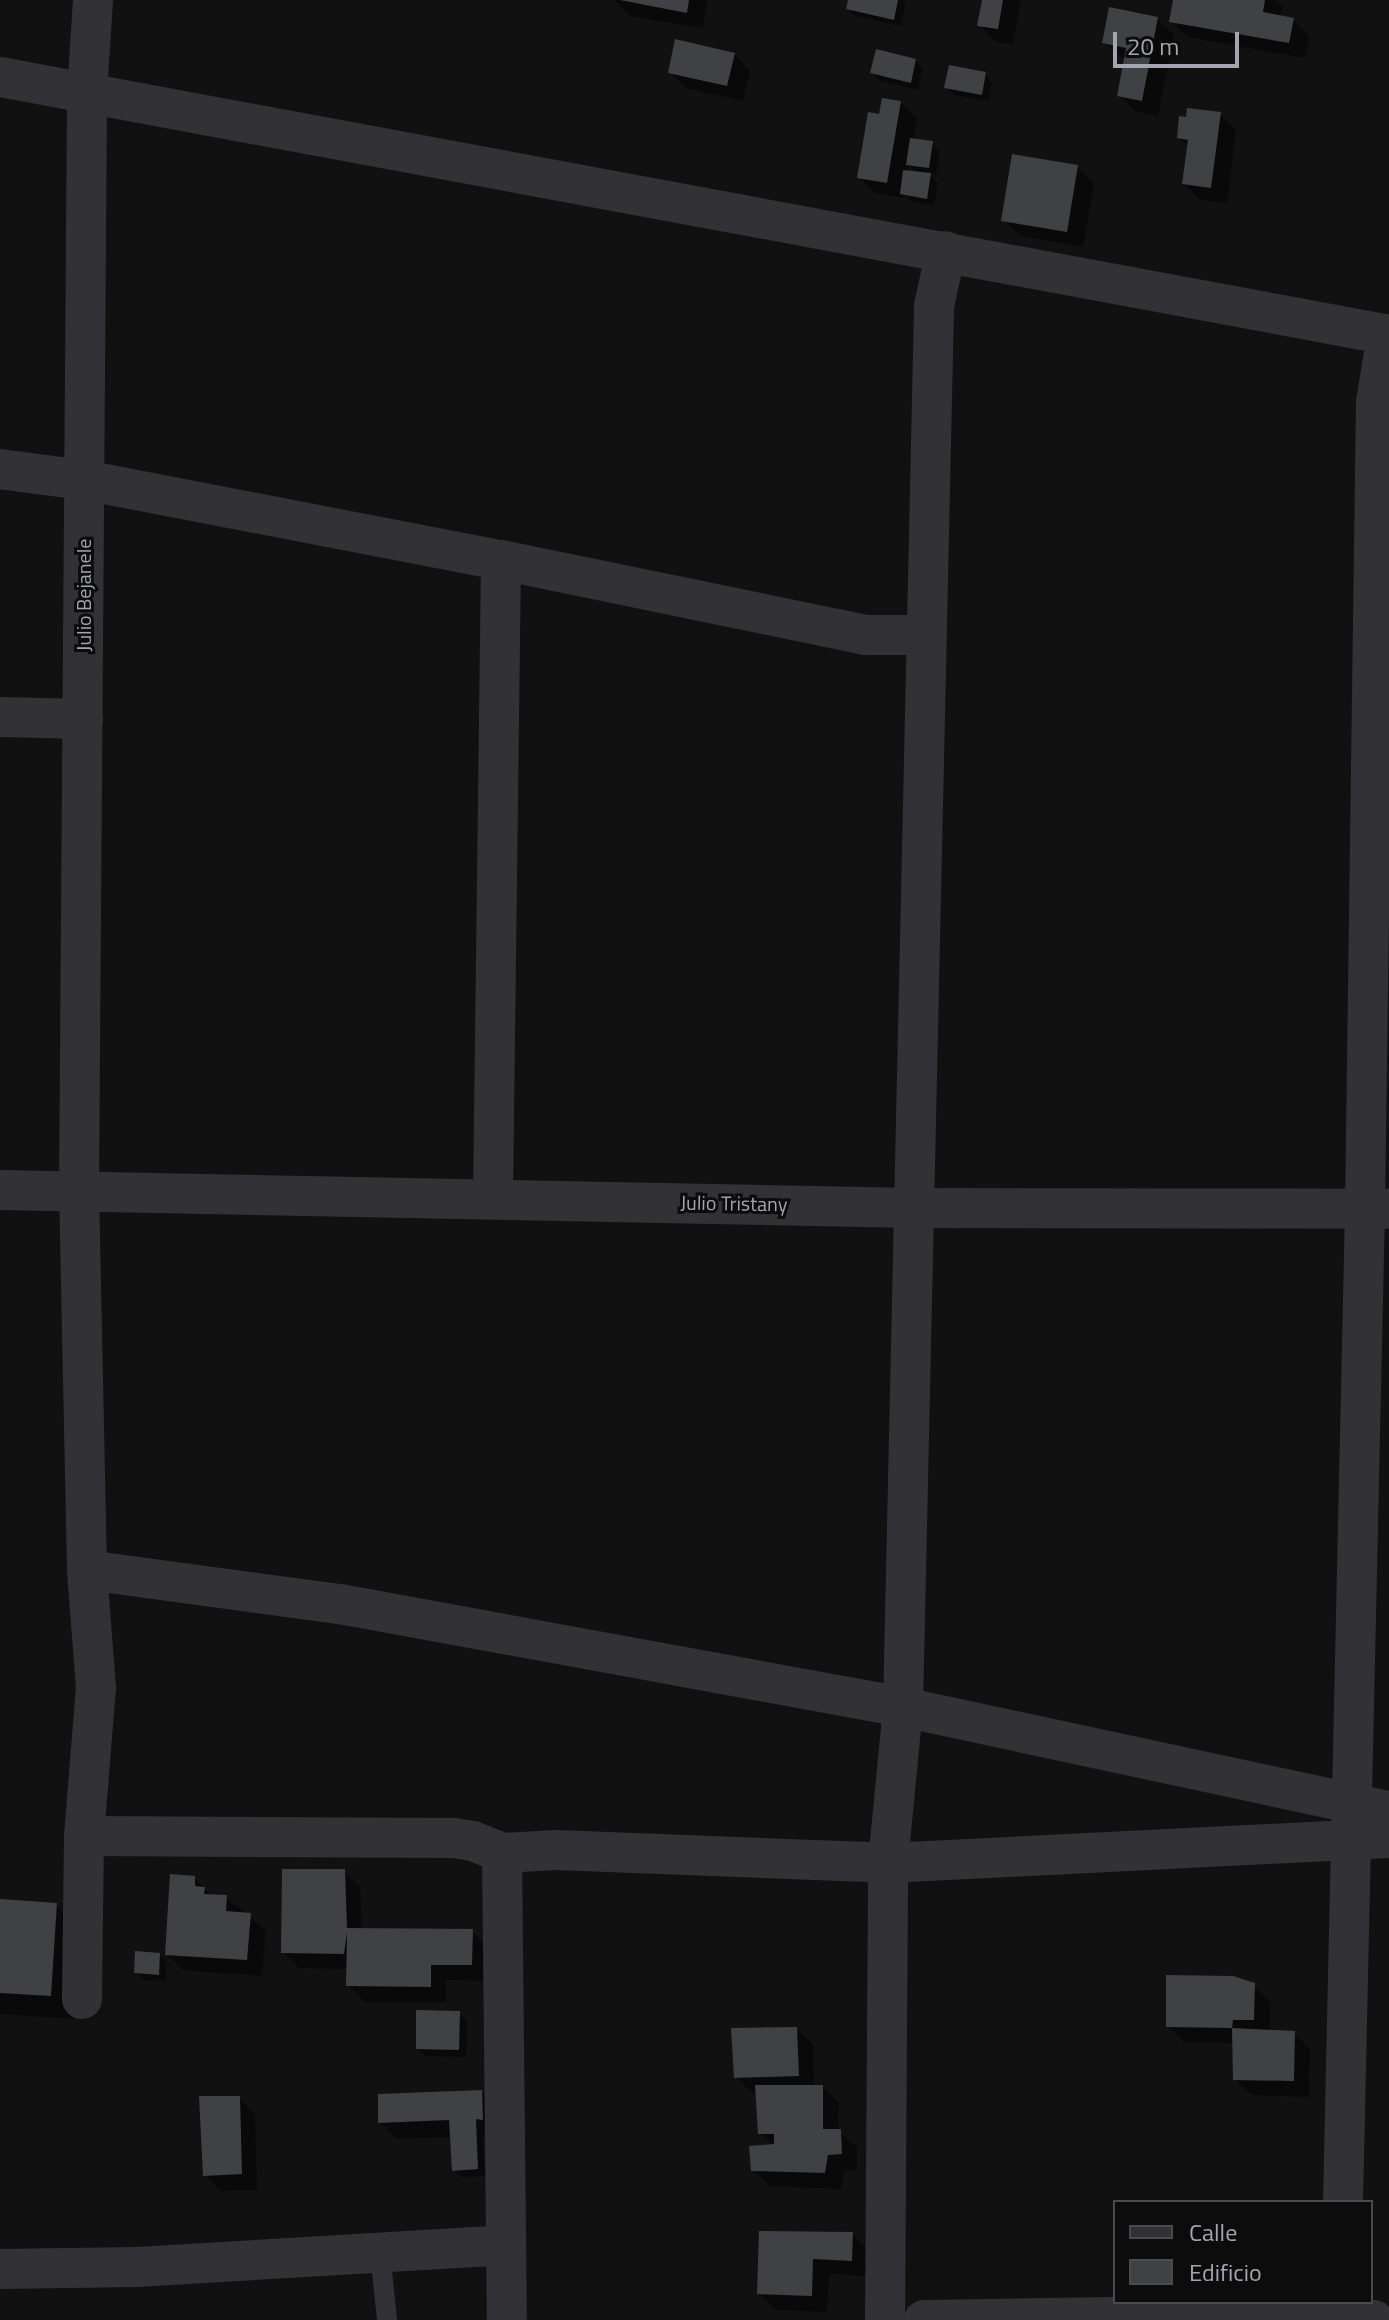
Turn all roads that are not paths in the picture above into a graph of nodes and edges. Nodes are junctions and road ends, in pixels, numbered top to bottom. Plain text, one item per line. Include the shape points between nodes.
1 (93, 0) edge
2 (0, 77) edge
3 (87, 93) junction
4 (946, 251) junction
5 (1388, 335) edge
6 (0, 469) edge
7 (84, 480) junction
8 (501, 560) junction
9 (925, 635) junction
10 (0, 717) edge
11 (83, 719) junction
12 (0, 1190) edge
13 (79, 1190) junction
14 (493, 1197) junction
15 (916, 1208) junction
16 (1377, 1209) edge
17 (87, 1570) junction
18 (903, 1707) junction
19 (1389, 1811) edge
20 (1349, 1819) junction
21 (84, 1836) junction
22 (1389, 1838) edge
23 (502, 1853) junction
24 (888, 1863) junction
25 (82, 1999) dead end
26 (1343, 2200) edge
27 (504, 2245) junction
28 (380, 2252) junction
29 (0, 2269) edge
30 (1352, 2313) edge
31 (387, 2320) edge
32 (507, 2320) edge
33 (885, 2320) edge
34 (924, 2320) edge

1 - 3 street, Julio Bejanele
2 - 3 street
3 - 4 street
3 - 7 street, Julio Bejanele
4 - 5 street
4 - 9 street via 934,306
5 - 16 street via 1376,402
6 - 7 street
7 - 8 street
7 - 11 street, Julio Bejanele
8 - 9 street via 865,635
8 - 14 street
9 - 15 street
10 - 11 street
11 - 13 street, Julio Bejanele
12 - 13 street, Julio Tristany
13 - 14 street, Julio Tristany
13 - 17 street, Julio Bejanele
14 - 15 street, Julio Tristany
15 - 16 street, Julio Tristany
15 - 18 street
16 - 20 street
17 - 18 street via 340,1604
17 - 21 street, Julio Bejanele via 96,1688
18 - 20 street
18 - 24 street
19 - 20 street
20 - 22 street
20 - 24 street
20 - 26 street
21 - 23 street via 454,1838
21 - 25 street, Julio Bejanele
23 - 24 street via 556,1850
23 - 27 street
24 - 33 street
27 - 28 street
27 - 32 street
28 - 29 street via 137,2267
28 - 31 lane
30 - 34 street

